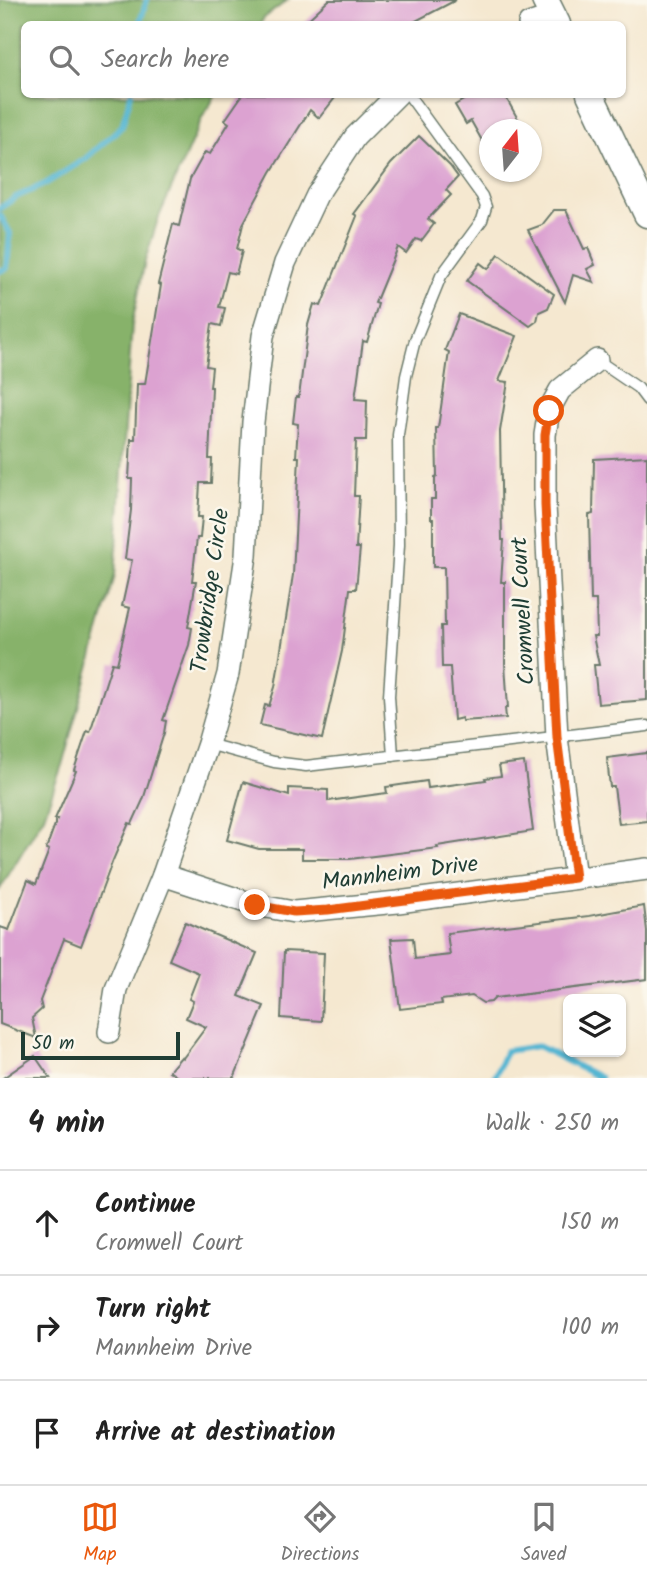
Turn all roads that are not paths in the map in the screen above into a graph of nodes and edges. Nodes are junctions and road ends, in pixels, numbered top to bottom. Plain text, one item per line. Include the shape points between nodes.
1 (394, 98) edge
2 (411, 98) edge
3 (592, 98) edge
4 (647, 214) edge
5 (597, 360) joint
6 (647, 400) edge
7 (647, 726) edge
8 (557, 737) junction
9 (208, 744) junction
10 (393, 755) junction
11 (647, 869) edge
12 (163, 875) junction
13 (575, 878) junction
14 (108, 1032) dead end

1 - 9 street, Trowbridge Circle via 355,137 317,195 285,263 263,336 243,579 228,674
2 - 10 lane via 486,207 482,220 441,276 406,376 398,435 399,545 389,696
3 - 4 street
5 - 6 lane via 638,388
5 - 8 street, Cromwell Court via 560,390 549,411 545,435
7 - 8 lane
8 - 10 lane
8 - 13 street, Cromwell Court
9 - 10 lane via 306,766
9 - 12 street, Trowbridge Circle
11 - 13 street, Mannheim Drive
12 - 13 street, Mannheim Drive via 255,905 294,912
12 - 14 street, Trowbridge Circle via 116,989

